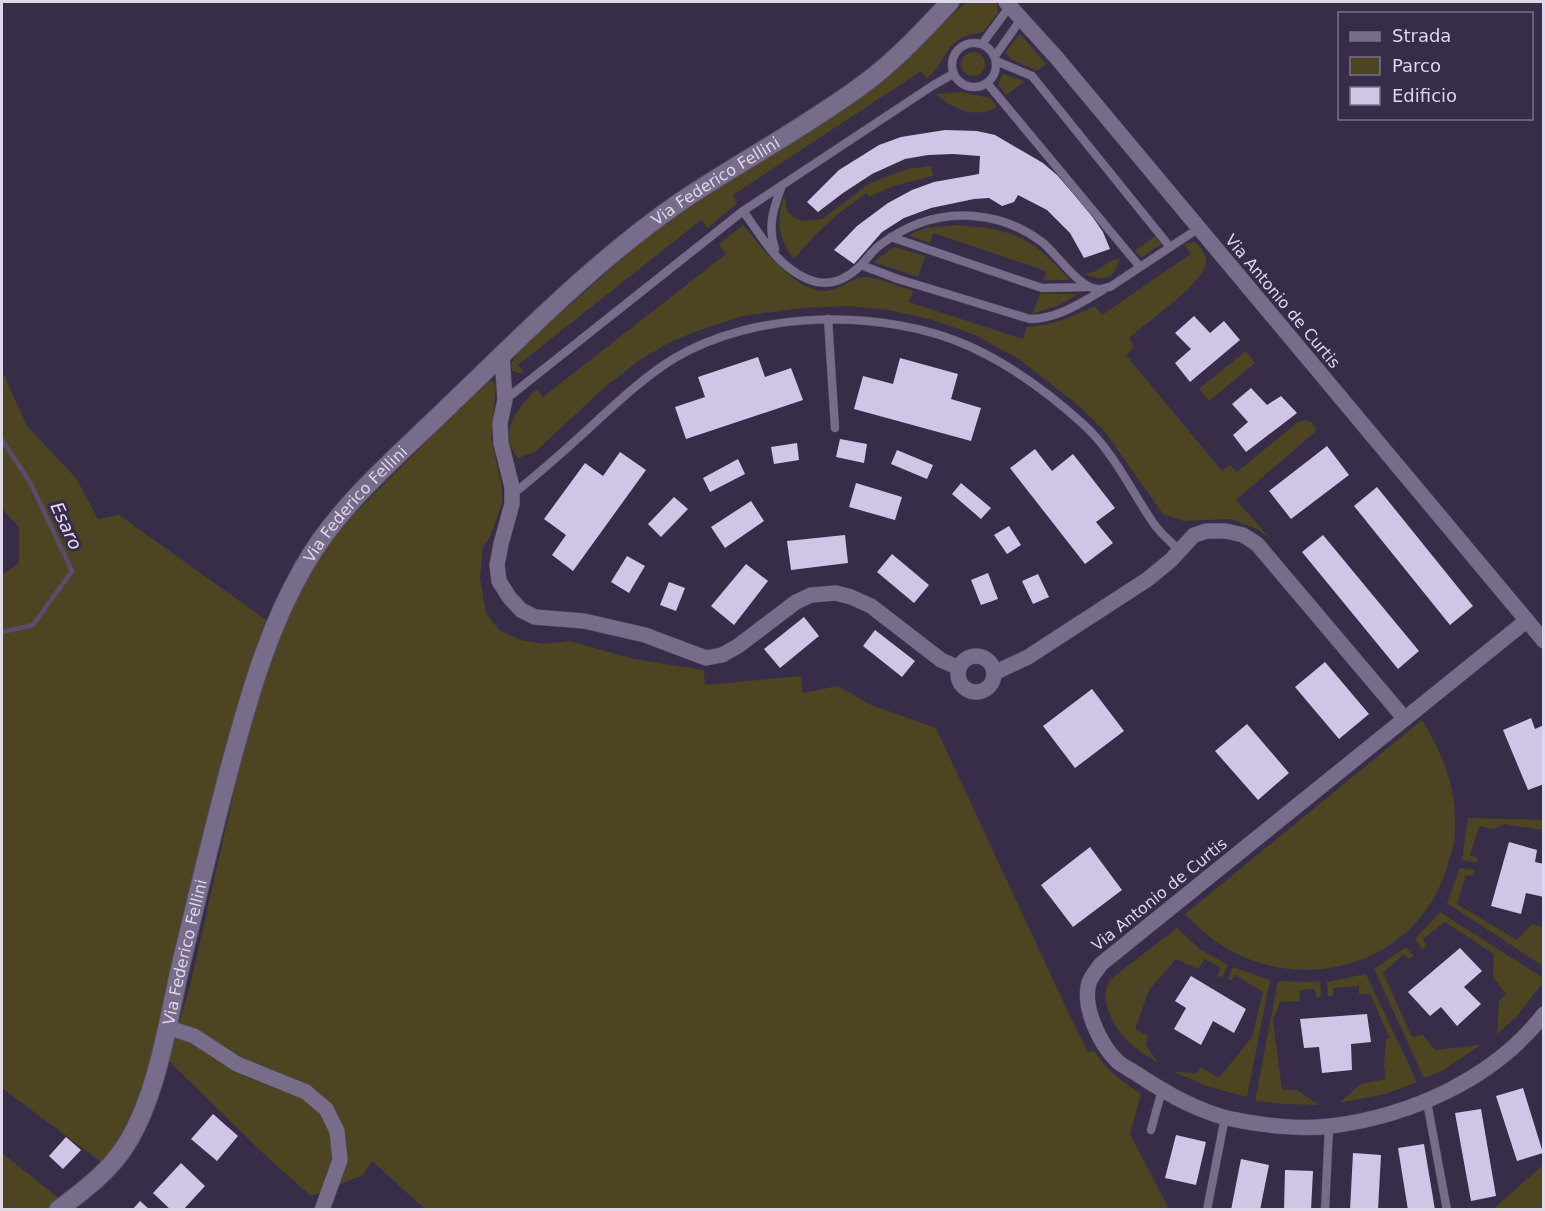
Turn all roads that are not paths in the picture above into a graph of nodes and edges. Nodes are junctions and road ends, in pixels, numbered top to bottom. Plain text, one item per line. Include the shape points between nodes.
1 (950, 2) edge
2 (1009, 3) edge
3 (1021, 19) junction
4 (982, 44) junction
5 (995, 59) junction
6 (953, 74) junction
7 (987, 83) junction
8 (782, 185) junction
9 (742, 211) junction
10 (1199, 228) junction
11 (891, 237) junction
12 (1170, 247) junction
13 (777, 256) junction
14 (861, 265) junction
15 (1140, 267) junction
16 (1089, 287) junction
17 (1110, 287) junction
18 (828, 320) junction
19 (502, 355) junction
20 (505, 400) junction
21 (835, 428) dead end
22 (512, 495) junction
23 (1179, 550) junction
24 (1527, 621) junction
25 (1544, 641) edge
26 (959, 668) junction
27 (994, 673) junction
28 (1405, 719) junction
29 (1544, 1014) edge
30 (167, 1027) junction
31 (1162, 1090) junction
32 (1427, 1102) junction
33 (1225, 1117) junction
34 (1329, 1127) junction
35 (1151, 1130) dead end
36 (58, 1209) edge
37 (322, 1209) edge
38 (1207, 1209) edge
39 (1325, 1209) edge
40 (1447, 1209) edge

1 - 19 street, Via Federico Fellini via 868,81 681,201 617,249
2 - 3 street, Via Antonio de Curtis
2 - 4 lane
3 - 5 lane
3 - 10 street, Via Antonio de Curtis
4 - 5 lane
4 - 6 lane via 970,42 955,52
5 - 7 lane via 994,75
5 - 12 lane via 1032,76
6 - 7 lane via 964,85
6 - 8 lane
7 - 15 lane
8 - 9 lane
8 - 13 lane via 770,226
9 - 13 lane
9 - 20 lane
10 - 12 lane
10 - 24 street, Via Antonio de Curtis
11 - 14 lane
11 - 16 lane via 1042,288
11 - 16 lane via 938,218 990,218 1035,237
12 - 15 lane
13 - 14 lane via 794,272 816,283 827,284 849,276
14 - 17 lane via 1030,319 1055,315
15 - 17 lane
16 - 17 lane
18 - 21 lane
18 - 22 lane via 743,331 674,358 622,398
18 - 23 lane via 868,321 932,333 972,348 1030,381 1085,426 1119,467 1155,526
19 - 20 street
19 - 30 street, Via Federico Fellini via 335,520 298,577 272,630 243,719
20 - 22 street via 501,443
22 - 26 street via 497,566 499,581 521,610 535,616 584,621 645,635 706,658 738,646 795,602 811,595 836,593 871,606 940,660
23 - 27 street via 1148,579 1028,657
23 - 28 street via 1194,535 1207,531 1243,535 1257,544
24 - 25 street, Via Antonio de Curtis
24 - 28 street, Via Antonio de Curtis
26 - 27 street via 970,657 981,657 990,663
26 - 27 street via 961,684 975,692 984,690
28 - 31 street, Via Antonio de Curtis via 1101,964 1089,982 1087,1001 1102,1040 1118,1061
29 - 32 street, Via Antonio de Curtis via 1522,1039 1491,1063
30 - 36 street, Via Federico Fellini via 148,1099 126,1145 90,1186
30 - 37 street via 194,1035 237,1064 306,1092 326,1109 337,1131 340,1160
31 - 33 street, Via Antonio de Curtis
31 - 35 lane
32 - 34 street, Via Antonio de Curtis
32 - 40 lane
33 - 34 street, Via Antonio de Curtis via 1278,1126
33 - 38 lane
34 - 39 lane

